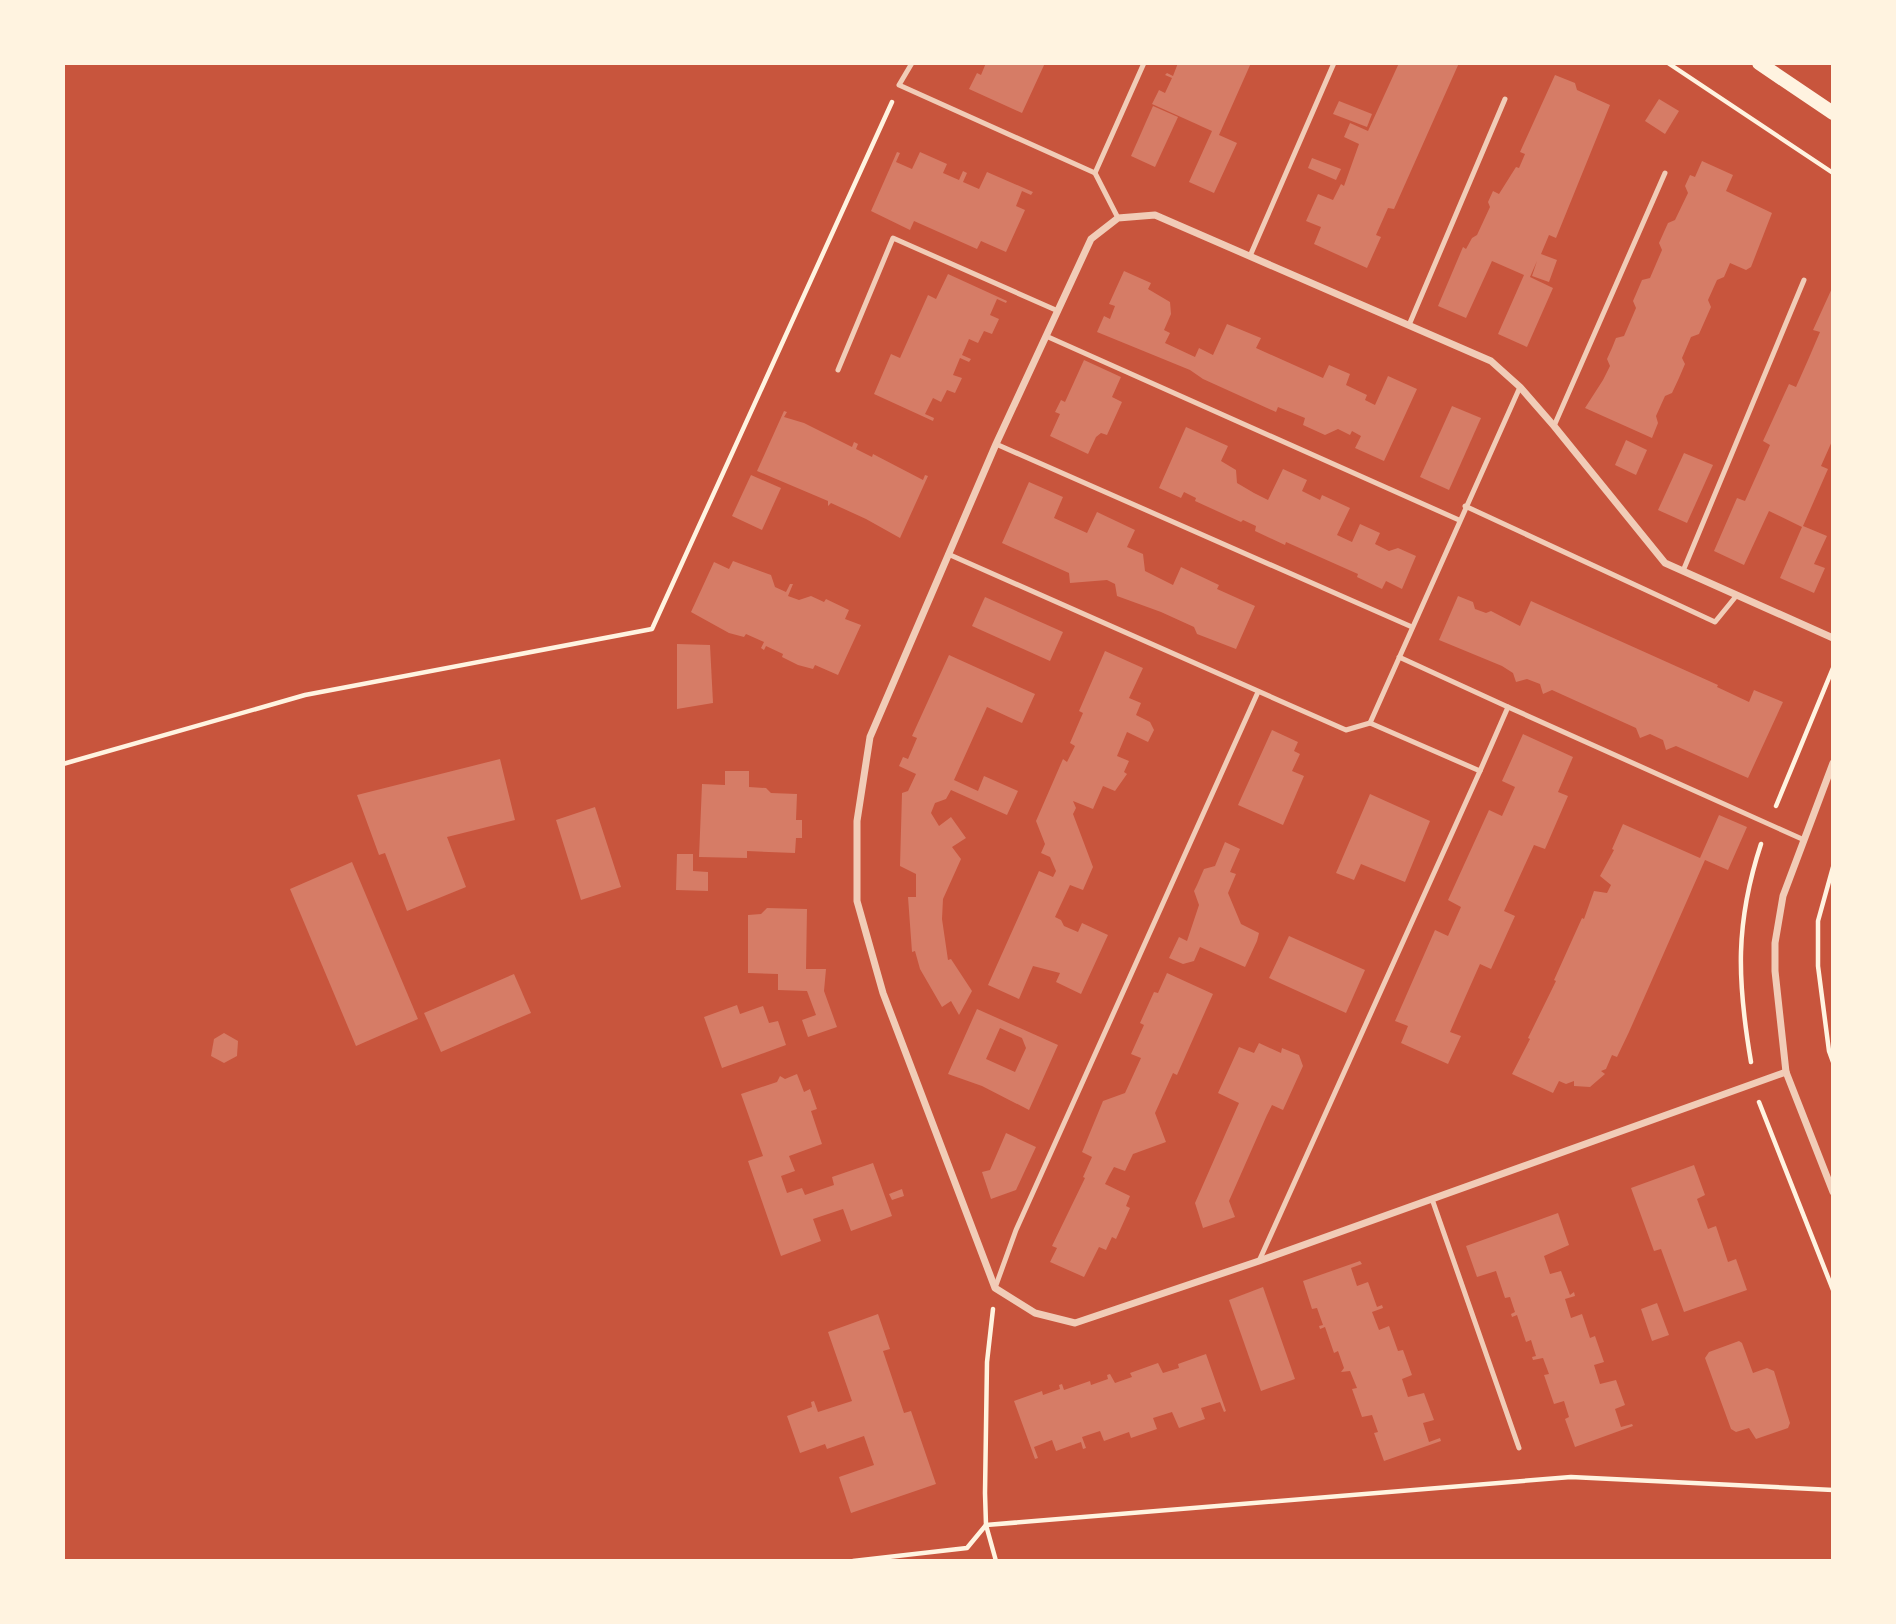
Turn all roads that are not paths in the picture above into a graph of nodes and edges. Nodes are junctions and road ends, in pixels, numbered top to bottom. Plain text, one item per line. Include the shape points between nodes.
1 (912, 63) edge
2 (1144, 63) edge
3 (1334, 63) edge
4 (1759, 63) edge
5 (1505, 99) dead end
6 (1833, 113) edge
7 (1095, 173) junction
8 (1665, 173) dead end
9 (1118, 218) junction
10 (1250, 256) junction
11 (1804, 280) dead end
12 (1058, 311) junction
13 (1409, 325) junction
14 (1046, 336) junction
15 (838, 370) dead end
16 (1520, 387) junction
17 (1554, 426) junction
18 (996, 444) junction
19 (1465, 506) junction
20 (1459, 520) junction
21 (948, 554) junction
22 (1683, 571) junction
23 (1737, 595) junction
24 (1412, 627) junction
25 (1833, 638) edge
26 (1399, 657) junction
27 (1258, 692) junction
28 (1508, 707) junction
29 (1370, 723) junction
30 (1833, 763) edge
31 (1480, 771) junction
32 (1802, 839) junction
33 (1786, 1072) junction
34 (1833, 1192) edge
35 (1432, 1199) junction
36 (1259, 1261) junction
37 (995, 1287) junction
38 (1519, 1448) dead end

1 - 7 lane via 900,85
2 - 7 lane
3 - 10 lane
4 - 6 main road
5 - 13 lane
7 - 9 lane
8 - 17 lane
9 - 10 street via 1155,215
9 - 12 street via 1091,239
10 - 13 street
11 - 22 lane
12 - 14 street
12 - 15 lane via 893,238
13 - 16 street via 1491,361
14 - 18 street
14 - 20 lane
16 - 17 street
16 - 19 lane
17 - 22 street via 1665,563
18 - 21 street
18 - 24 lane
19 - 20 lane
19 - 23 lane via 1715,622
20 - 24 lane
21 - 27 lane
21 - 37 street via 870,737 858,821 857,901 883,993
22 - 23 street
23 - 25 street
24 - 26 lane
26 - 28 lane
26 - 29 lane
27 - 29 lane via 1346,730
27 - 37 lane via 1016,1230
28 - 31 lane
28 - 32 lane
29 - 31 lane
30 - 32 street
31 - 36 lane
32 - 33 street via 1783,896 1775,943
33 - 34 street
33 - 35 street
35 - 36 street
35 - 38 lane
36 - 37 street via 1075,1323 1035,1313

